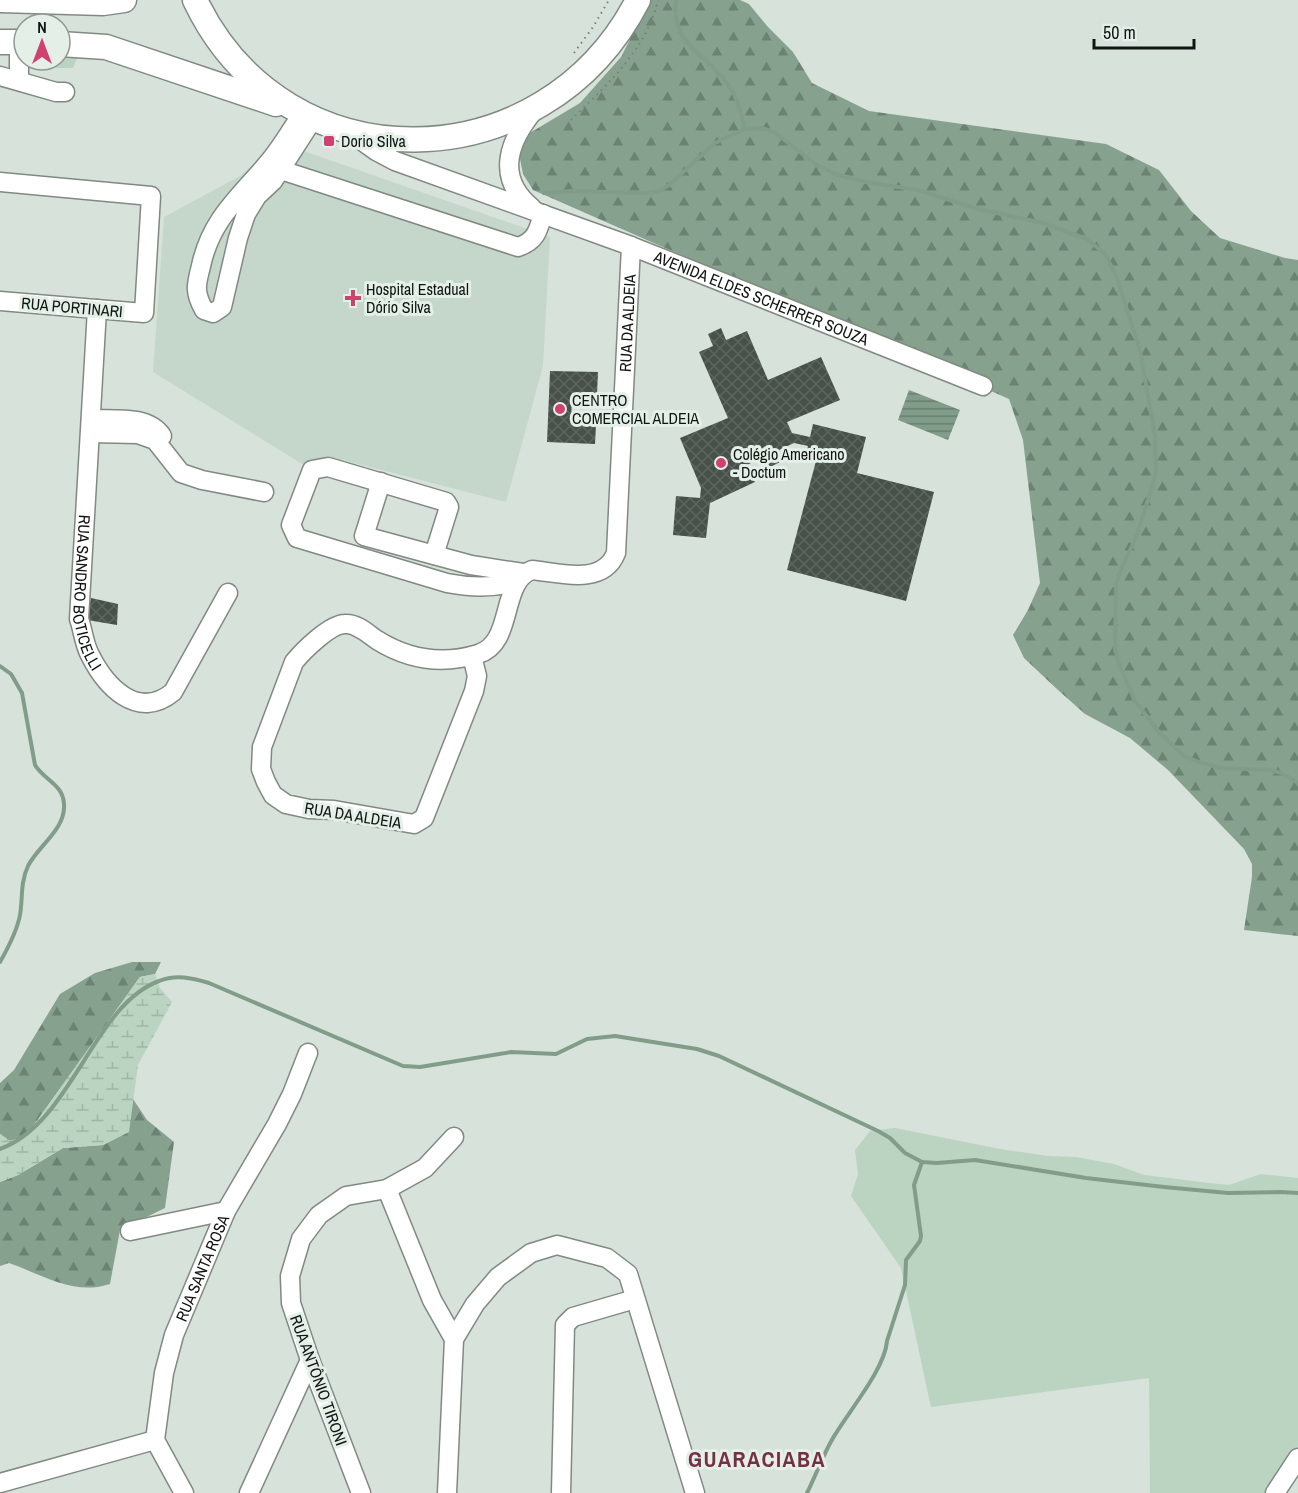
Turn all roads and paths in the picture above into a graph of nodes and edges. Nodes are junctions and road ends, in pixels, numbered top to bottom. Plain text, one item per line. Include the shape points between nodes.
1 (0, 0) edge
2 (124, 0) edge
3 (195, 0) edge
4 (609, 0) edge
5 (638, 0) edge
6 (658, 0) edge
7 (72, 45) edge
8 (568, 60) dead end
9 (18, 72) edge
10 (0, 76) edge
11 (19, 80) junction
12 (65, 92) dead end
13 (536, 108) junction
14 (303, 114) junction
15 (571, 120) dead end
16 (341, 128) junction
17 (281, 170) junction
18 (0, 182) edge
19 (541, 213) junction
20 (631, 246) junction
21 (0, 301) edge
22 (97, 309) junction
23 (983, 386) dead end
24 (91, 426) junction
25 (162, 436) dead end
26 (381, 482) junction
27 (264, 492) dead end
28 (434, 555) junction
29 (520, 578) junction
30 (228, 593) dead end
31 (472, 656) junction
32 (308, 1053) dead end
33 (454, 1137) dead end
34 (387, 1189) junction
35 (226, 1210) junction
36 (130, 1231) dead end
37 (635, 1299) junction
38 (454, 1339) junction
39 (310, 1360) junction
40 (155, 1440) junction
41 (1298, 1458) edge
42 (0, 1483) edge
43 (184, 1493) edge
44 (249, 1493) edge
45 (361, 1493) edge
46 (447, 1493) edge
47 (561, 1493) edge
48 (695, 1493) edge
49 (1275, 1493) edge

1 - 2 main road
3 - 14 main road via 212,31 233,57 268,92
4 - 8 path
5 - 13 main road via 603,54 572,84
6 - 15 path via 639,46
7 - 14 main road via 106,47
9 - 11 street
10 - 11 street
11 - 12 street
13 - 16 main road via 500,125 441,138 400,139
13 - 19 street, AVENIDA ELDES SCHERRER SOUZA via 516,137 509,168 518,193
14 - 16 main road
14 - 17 street
14 - 17 street via 269,163 233,201 205,246 196,287 204,310 213,313 222,306 246,214
16 - 19 street, AVENIDA ELDES SCHERRER SOUZA via 395,161
17 - 19 street via 518,247 528,244 537,232
18 - 22 street, RUA PORTINARI via 151,196 144,313
19 - 20 street, AVENIDA ELDES SCHERRER SOUZA
20 - 23 street, AVENIDA ELDES SCHERRER SOUZA
20 - 29 street, RUA DA ALDEIA via 612,562 588,575 532,570
21 - 22 street, RUA PORTINARI
22 - 24 street, RUA SANDRO BOTICELLI
24 - 25 street via 146,423 156,427
24 - 27 street via 154,440 181,473
24 - 30 street, RUA SANDRO BOTICELLI via 79,619 89,653 105,680 131,701 149,704 163,700 173,692
26 - 28 street via 446,502 449,507
26 - 28 street via 364,536
26 - 29 street via 328,467 312,470 291,525 297,538 472,588 497,587
28 - 29 street
29 - 31 street, RUA DA ALDEIA via 498,639 492,648
31 - 31 street, RUA DA ALDEIA via 430,661 392,649 355,625 344,624 327,632 294,662 262,747 261,769 273,795 286,804 309,809 414,824 424,818 474,691 477,676
32 - 35 street, RUA SANTA ROSA via 277,1124
33 - 34 street, RUA ANTÔNIO TIRONI via 424,1168
34 - 38 street via 432,1300
34 - 39 street, RUA ANTÔNIO TIRONI via 346,1196 319,1215 301,1239 290,1276 291,1303
35 - 36 street
35 - 40 street, RUA SANTA ROSA via 174,1335 164,1373
37 - 38 street via 628,1274 608,1258 557,1245 531,1253 498,1277 475,1304
37 - 47 street via 573,1317 565,1325
37 - 48 street
38 - 46 street
39 - 44 street
39 - 45 street, RUA ANTÔNIO TIRONI
40 - 42 street
40 - 43 street
41 - 49 street

